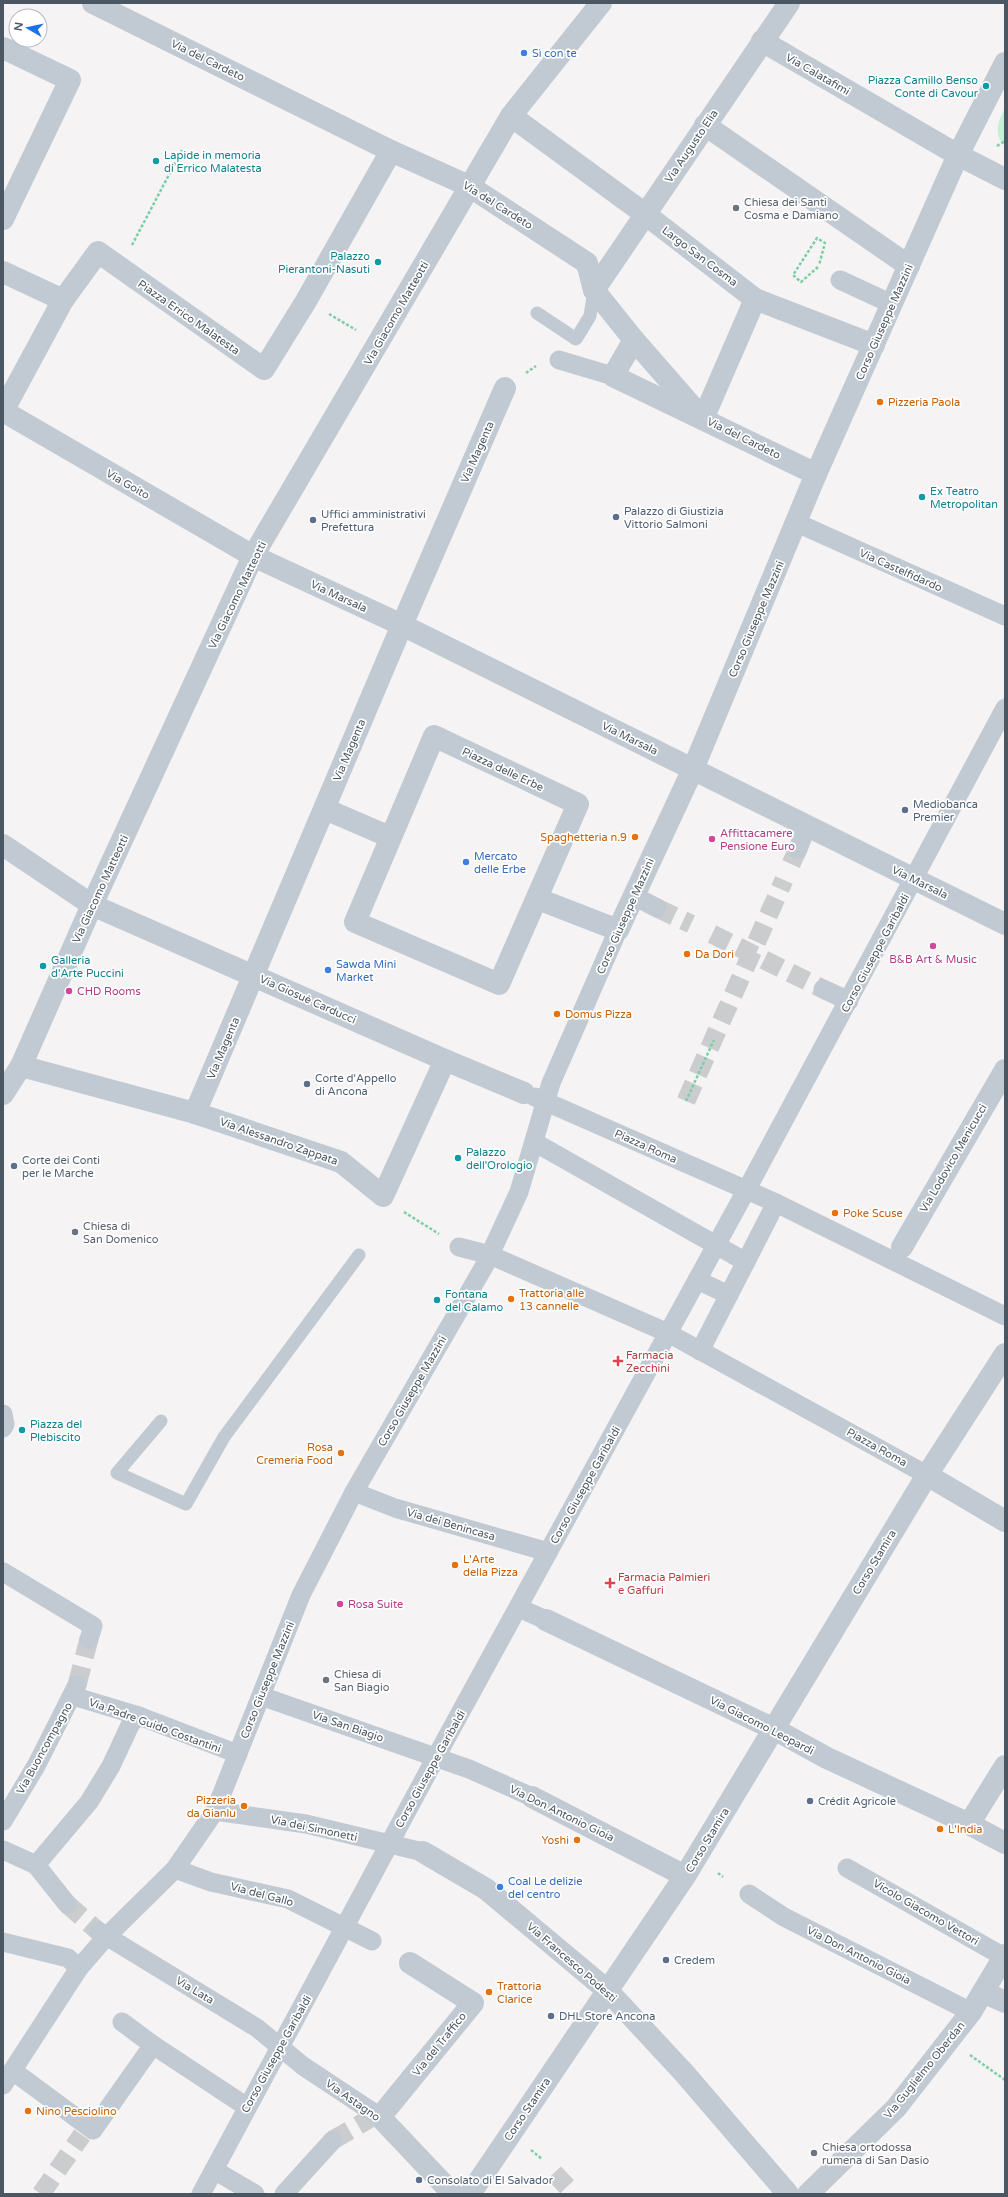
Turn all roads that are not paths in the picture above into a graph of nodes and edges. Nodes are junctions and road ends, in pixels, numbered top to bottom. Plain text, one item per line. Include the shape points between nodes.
1 (93, 3) edge
2 (601, 3) edge
3 (789, 3) edge
4 (762, 41) junction
5 (3, 48) edge
6 (1005, 63) edge
7 (511, 116) junction
8 (705, 125) junction
9 (391, 150) junction
10 (958, 155) junction
11 (1005, 179) edge
12 (468, 186) junction
13 (644, 214) junction
14 (3, 219) edge
15 (909, 266) junction
16 (3, 272) edge
17 (840, 280) dead end
18 (594, 290) junction
19 (755, 299) junction
20 (63, 300) junction
21 (892, 304) junction
22 (537, 313) dead end
23 (634, 340) junction
24 (874, 345) junction
25 (559, 360) road end
26 (613, 376) junction
27 (506, 388) road end
28 (3, 412) edge
29 (703, 418) junction
30 (816, 474) junction
31 (797, 523) junction
32 (254, 556) junction
33 (1005, 616) edge
34 (402, 625) junction
35 (1005, 708) edge
36 (692, 769) junction
37 (325, 808) junction
38 (807, 826) junction
39 (390, 837) junction
40 (3, 845) edge
41 (798, 849) tunnel mouth
42 (914, 879) junction
43 (634, 896) junction
44 (538, 899) junction
45 (92, 905) junction
46 (657, 908) tunnel mouth
47 (1005, 924) edge
48 (618, 930) junction
49 (255, 975) junction
50 (823, 989) tunnel mouth
51 (849, 1001) junction
52 (446, 1060) junction
53 (21, 1066) junction
54 (1005, 1070) edge
55 (524, 1093) joint
56 (3, 1094) edge
57 (546, 1101) junction
58 (195, 1113) junction
59 (534, 1142) junction
60 (750, 1183) junction
61 (776, 1204) junction
62 (716, 1244) junction
63 (460, 1247) road end
64 (902, 1247) dead end
65 (359, 1255) dead end
66 (488, 1259) junction
67 (746, 1262) junction
68 (697, 1280) junction
69 (729, 1295) junction
70 (1005, 1316) edge
71 (664, 1339) junction
72 (700, 1351) junction
73 (1005, 1354) edge
74 (3, 1414) edge
75 (161, 1421) dead end
76 (3, 1428) edge
77 (927, 1475) junction
78 (354, 1492) junction
79 (1005, 1521) edge
80 (548, 1552) junction
81 (3, 1572) edge
82 (519, 1608) junction
83 (546, 1620) joint
84 (90, 1639) tunnel mouth
85 (75, 1690) joint
86 (261, 1696) junction
87 (139, 1716) junction
88 (774, 1729) junction
89 (238, 1754) junction
90 (436, 1757) junction
91 (1005, 1766) edge
92 (532, 1797) joint
93 (215, 1811) junction
94 (3, 1821) edge
95 (969, 1824) junction
96 (1005, 1843) edge
97 (388, 1845) junction
98 (3, 1850) edge
99 (424, 1852) joint
100 (36, 1865) junction
101 (847, 1868) dead end
102 (176, 1869) junction
103 (685, 1876) junction
104 (749, 1894) dead end
105 (67, 1904) tunnel mouth
106 (345, 1926) junction
107 (102, 1934) junction
108 (372, 1941) dead end
109 (3, 1942) edge
110 (1005, 1956) edge
111 (410, 1963) dead end
112 (79, 1968) junction
113 (608, 1990) junction
114 (983, 1992) junction
115 (1005, 2002) edge
116 (971, 2012) junction
117 (122, 2022) dead end
118 (152, 2046) junction
119 (281, 2047) junction
120 (8, 2078) edge
121 (247, 2107) junction
122 (374, 2118) junction
123 (334, 2140) tunnel mouth
124 (214, 2170) junction
125 (201, 2194) edge
126 (254, 2194) edge
127 (284, 2194) edge
128 (453, 2194) edge
129 (470, 2194) edge
130 (788, 2194) edge
131 (808, 2194) edge

1 - 9 street, Via del Cardeto
2 - 7 street, Via Giacomo Matteotti
3 - 4 street, Via Augusto Elia
4 - 8 street, Via Augusto Elia
4 - 10 street, Via Calatafimi
5 - 14 street via 70,80
6 - 10 street
7 - 12 street, Via Giacomo Matteotti
7 - 13 street
8 - 13 street, Via Augusto Elia
8 - 15 street
9 - 12 street, Via del Cardeto
9 - 20 street, Piazza Errico Malatesta via 306,301 264,369 98,252
10 - 11 street
10 - 15 street, Corso Giuseppe Mazzini
12 - 18 street, Via del Cardeto via 587,262
12 - 32 street, Via Giacomo Matteotti
13 - 18 street, Via Augusto Elia
13 - 19 street, Largo San Cosma
15 - 21 street, Corso Giuseppe Mazzini
16 - 20 street
17 - 21 street
18 - 22 lane via 590,316 576,339
18 - 23 street, Via del Cardeto
19 - 24 street, Largo San Cosma
19 - 29 street
20 - 28 street, Piazza Errico Malatesta
21 - 24 street, Corso Giuseppe Mazzini
23 - 26 street
23 - 29 street, Via del Cardeto
24 - 30 street, Corso Giuseppe Mazzini
25 - 26 street
26 - 29 street
27 - 34 street, Via Magenta
28 - 32 street, Via Goito
29 - 30 street, Via del Cardeto
30 - 31 street, Corso Giuseppe Mazzini
31 - 33 street, Via Castelfidardo
31 - 36 street, Corso Giuseppe Mazzini
32 - 34 street, Via Marsala
32 - 45 street, Via Giacomo Matteotti
34 - 36 street, Via Marsala
34 - 37 street, Via Magenta
35 - 42 street, Corso Giuseppe Garibaldi
36 - 38 street, Via Marsala
36 - 43 street, Corso Giuseppe Mazzini
37 - 39 street
37 - 49 street, Via Magenta
38 - 41 street
38 - 42 street, Via Marsala
39 - 44 street, Piazza delle Erbe via 355,922 499,984
39 - 44 street, Piazza delle Erbe via 434,736 578,804
40 - 45 street, Via Giosuè Carducci
42 - 47 street, Via Marsala
42 - 51 street, Corso Giuseppe Garibaldi
43 - 46 street
43 - 48 street, Corso Giuseppe Mazzini
44 - 48 street
45 - 49 street, Via Giosuè Carducci
45 - 53 street, Via Giacomo Matteotti
48 - 57 street, Corso Giuseppe Mazzini via 551,1083
49 - 52 street, Via Giosuè Carducci
49 - 58 street, Via Magenta
50 - 51 street
51 - 60 street, Corso Giuseppe Garibaldi
52 - 55 street, Via Giosuè Carducci
52 - 58 street, Via Alessandro Zappata via 386,1203 342,1162
53 - 56 street, Via Giacomo Matteotti
53 - 58 street, Via Alessandro Zappata
54 - 64 street, Via Lodovico Menicucci
55 - 57 street, Piazza Roma
57 - 59 street
57 - 60 street, Piazza Roma
59 - 62 street
59 - 66 street via 518,1192
60 - 61 street, Piazza Roma
60 - 62 street
61 - 67 street
61 - 70 street, Piazza Roma
62 - 67 street
62 - 68 street
63 - 66 street, Piazza Roma
65 - 75 lane via 224,1437 186,1504 117,1474
66 - 71 street, Piazza Roma
66 - 78 street, Corso Giuseppe Mazzini
67 - 69 street
68 - 69 street
68 - 71 street
69 - 72 street
71 - 72 street, Piazza Roma
71 - 80 street, Corso Giuseppe Garibaldi
72 - 77 street, Piazza Roma
73 - 77 street
74 - 76 street
77 - 79 street
77 - 88 street, Corso Stamira
78 - 80 street, Via dei Benincasa via 395,1508
78 - 86 street, Corso Giuseppe Mazzini via 301,1595
80 - 82 street, Corso Giuseppe Garibaldi
81 - 84 street via 93,1626
82 - 83 street, Via Giacomo Leopardi
82 - 90 street, Corso Giuseppe Garibaldi
83 - 88 street, Via Giacomo Leopardi
85 - 87 street, Via Padre Guido Costantini
85 - 94 street, Via Buoncompagno via 36,1766
86 - 89 street, Corso Giuseppe Mazzini
86 - 90 street, Via San Biagio
87 - 89 street, Via Padre Guido Costantini
87 - 100 street via 131,1723 111,1766 89,1802
88 - 95 street, Via Giacomo Leopardi via 827,1758
88 - 103 street, Corso Stamira
89 - 93 street, Corso Giuseppe Mazzini
90 - 92 street, Via Don Antonio Gioia
90 - 97 street, Corso Giuseppe Garibaldi
91 - 95 street
92 - 103 street, Via Don Antonio Gioia
93 - 97 street, Via dei Simonetti via 306,1824
93 - 102 street, Corso Giuseppe Mazzini
95 - 96 street, Via Giacomo Leopardi
97 - 99 street, Via Francesco Podesti
97 - 106 street, Corso Giuseppe Garibaldi
98 - 100 street
99 - 113 street, Via Francesco Podesti via 486,1889
100 - 105 street
101 - 110 street, Vicolo Giacomo Vettori
102 - 106 street, Via del Gallo via 212,1882 288,1899
102 - 107 street, Corso Giuseppe Mazzini
103 - 113 street, Corso Stamira
104 - 116 street, Via Don Antonio Gioia via 784,1917
106 - 108 street
106 - 119 street, Corso Giuseppe Garibaldi
107 - 112 street, Corso Giuseppe Mazzini
107 - 119 street, Via Lata via 257,2028
109 - 112 street via 68,1958
110 - 114 street, Via Guglielmo Oberdan
111 - 122 street, Via del Traffico via 473,2003
112 - 120 street, Corso Giuseppe Mazzini
113 - 129 street, Corso Stamira
113 - 130 street, Via Francesco Podesti via 685,2074
114 - 115 street
114 - 116 street, Via Guglielmo Oberdan
116 - 131 street, Via Guglielmo Oberdan via 896,2108
117 - 118 street
118 - 120 street, Corso Giuseppe Mazzini via 93,2130 85,2131
118 - 121 street
119 - 121 street, Corso Giuseppe Garibaldi
119 - 122 street, Via Astagno
121 - 124 street, Corso Giuseppe Garibaldi
122 - 128 street, Via Astagno
123 - 127 street
124 - 125 street, Corso Giuseppe Garibaldi
124 - 126 street

